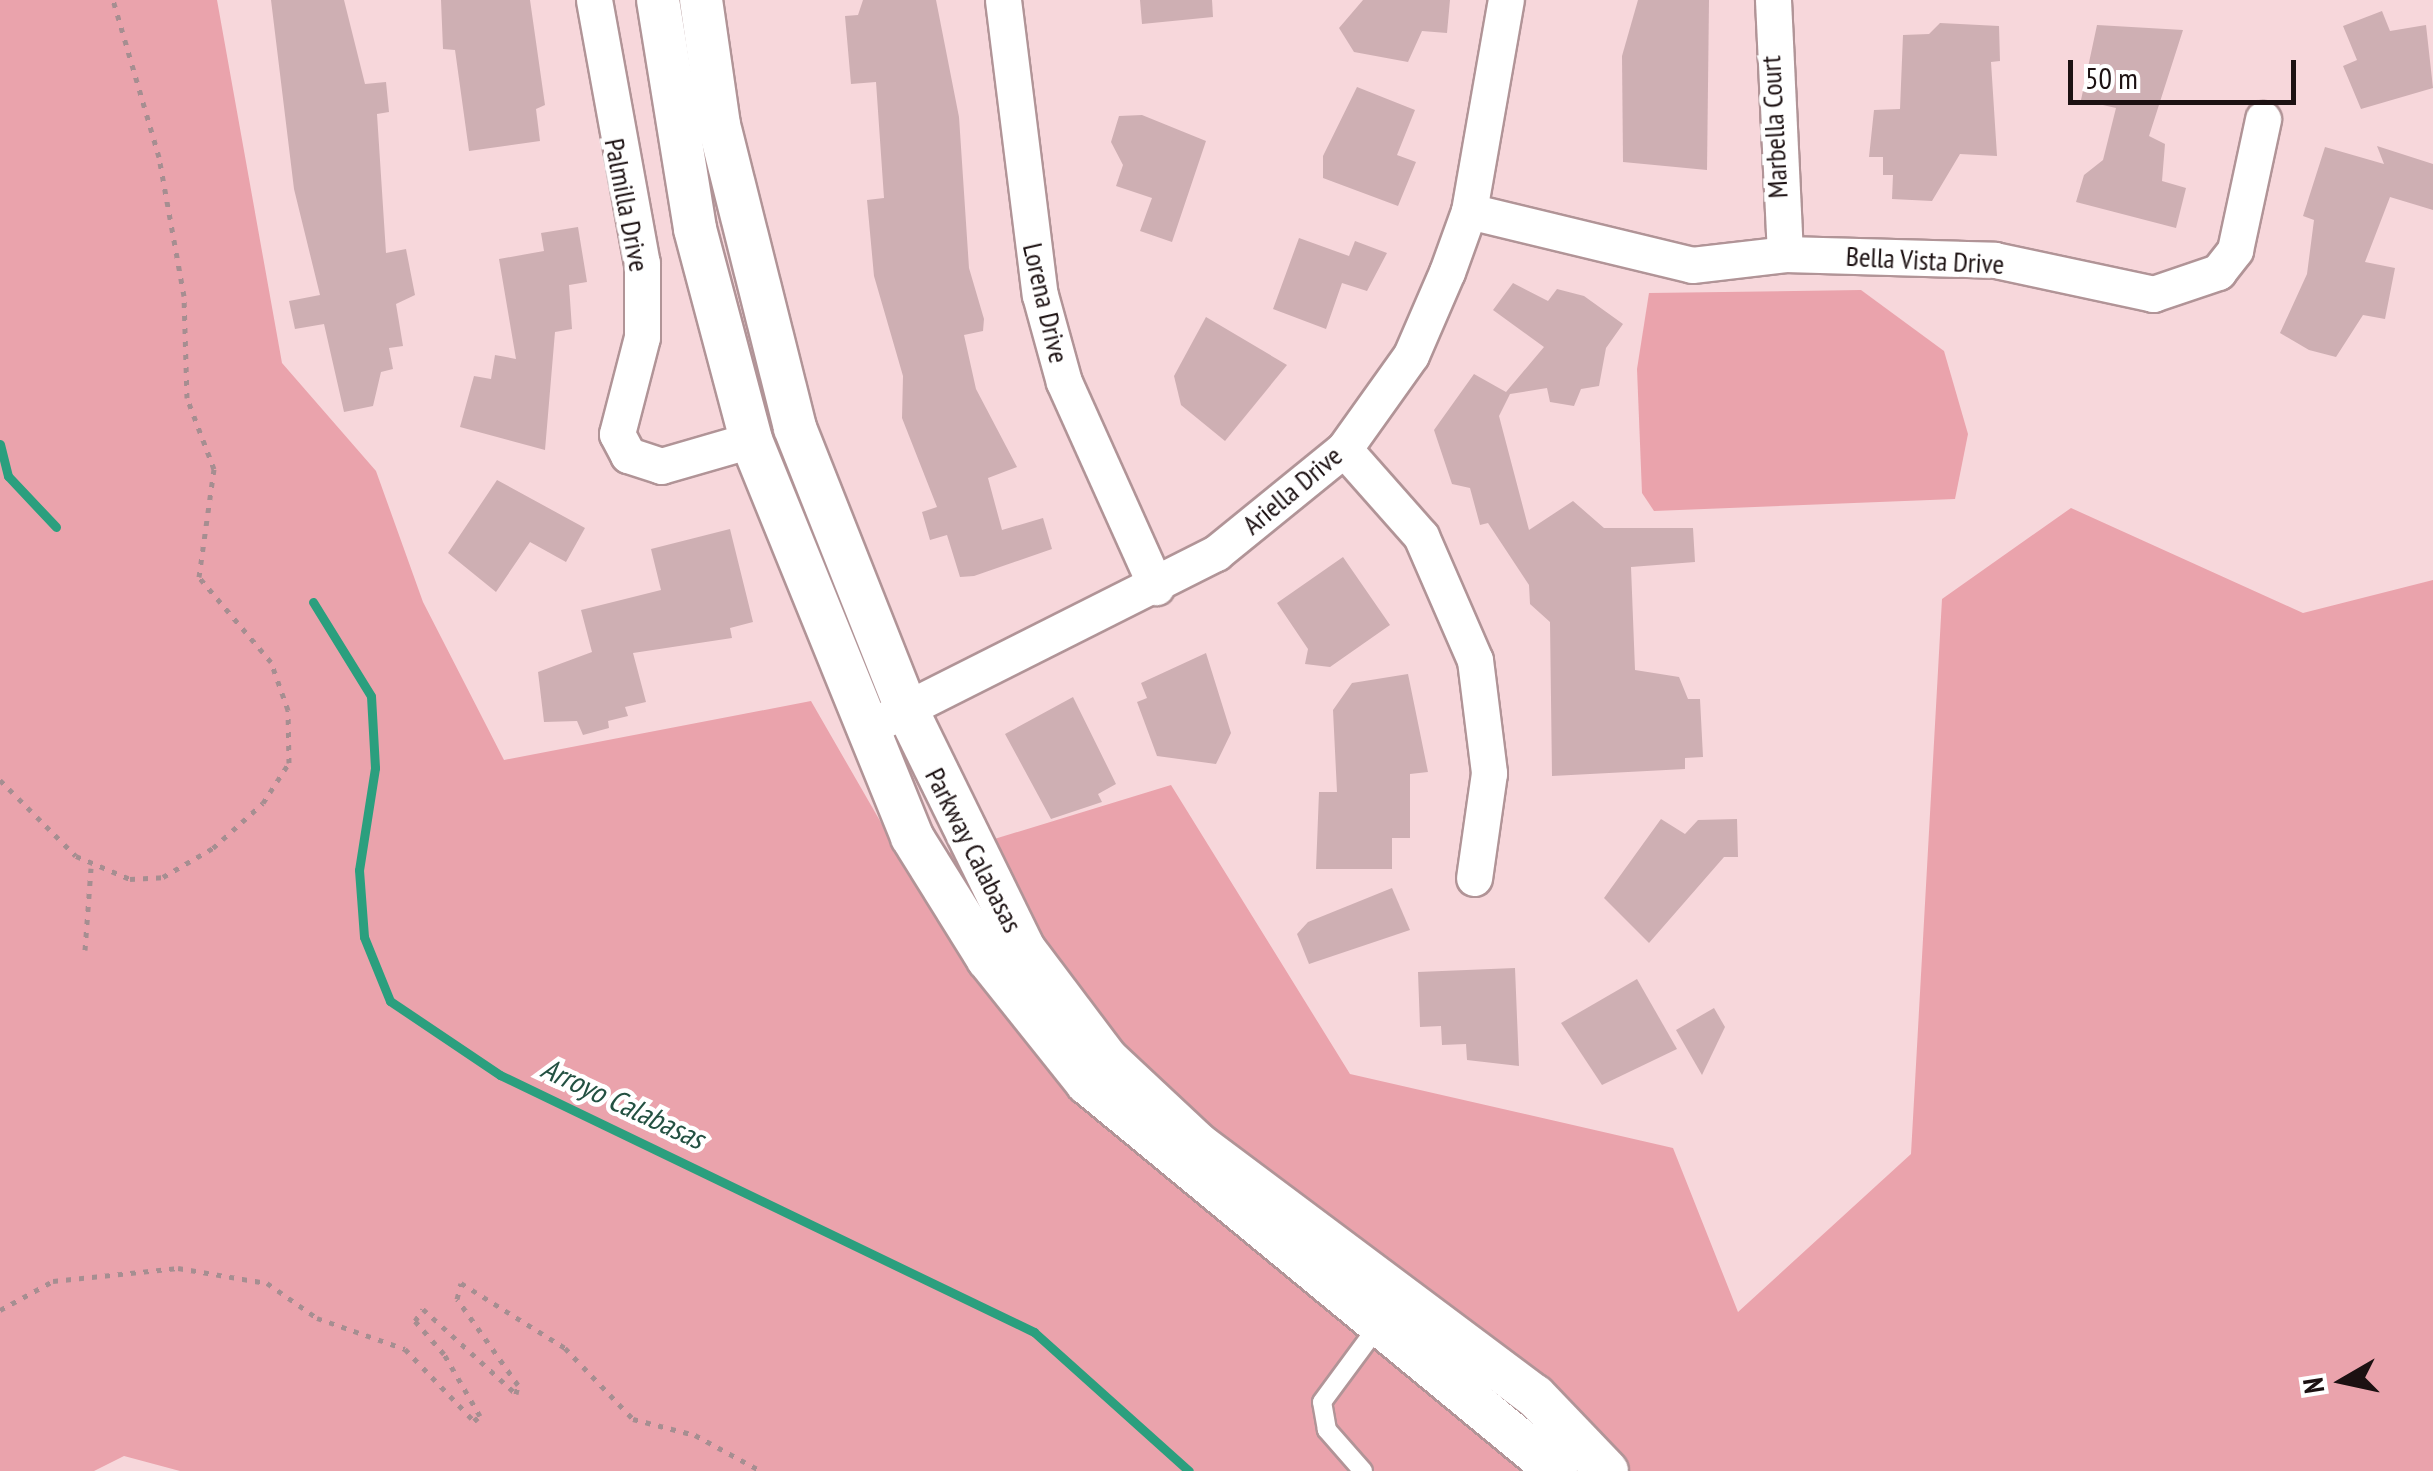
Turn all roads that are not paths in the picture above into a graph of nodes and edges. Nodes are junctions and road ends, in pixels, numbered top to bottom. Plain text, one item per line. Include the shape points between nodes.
1 (594, 0) edge
2 (658, 0) edge
3 (701, 0) edge
4 (1003, 0) edge
5 (1506, 0) edge
6 (1773, 0) edge
7 (2263, 119) dead end
8 (1469, 211) junction
9 (1784, 254) junction
10 (795, 428) junction
11 (751, 440) junction
12 (1344, 449) junction
13 (1156, 588) junction
14 (906, 708) junction
15 (866, 730) junction
16 (1474, 878) dead end
17 (1382, 1322) junction
18 (1363, 1471) edge
19 (1557, 1471) edge
20 (1607, 1471) edge

1 - 11 street, Palmilla Drive via 642,263 642,337 617,434 628,455 661,466
2 - 11 street, Parkway Calabasas via 695,229
3 - 10 street, Parkway Calabasas via 723,144
4 - 13 street, Lorena Drive via 1040,295 1064,382
5 - 8 street, Ariella Drive
6 - 9 street, Marbella Court
7 - 9 street, Bella Vista Drive via 2235,250 2194,285 2153,294 1995,260
8 - 9 street, Bella Vista Drive via 1692,265
8 - 12 street, Ariella Drive via 1411,354
10 - 11 street
10 - 14 street, Parkway Calabasas
11 - 15 street, Parkway Calabasas
12 - 13 street, Ariella Drive via 1216,553
12 - 16 street via 1420,536 1474,660 1489,773
13 - 14 street, Ariella Drive
14 - 15 street, Ariella Drive
14 - 20 street, Parkway Calabasas via 1024,949 1107,1059 1199,1145 1535,1396
15 - 17 street, Parkway Calabasas via 912,837 988,959 1087,1083 1196,1181
17 - 18 lane via 1322,1402 1327,1430
17 - 19 street, Parkway Calabasas

